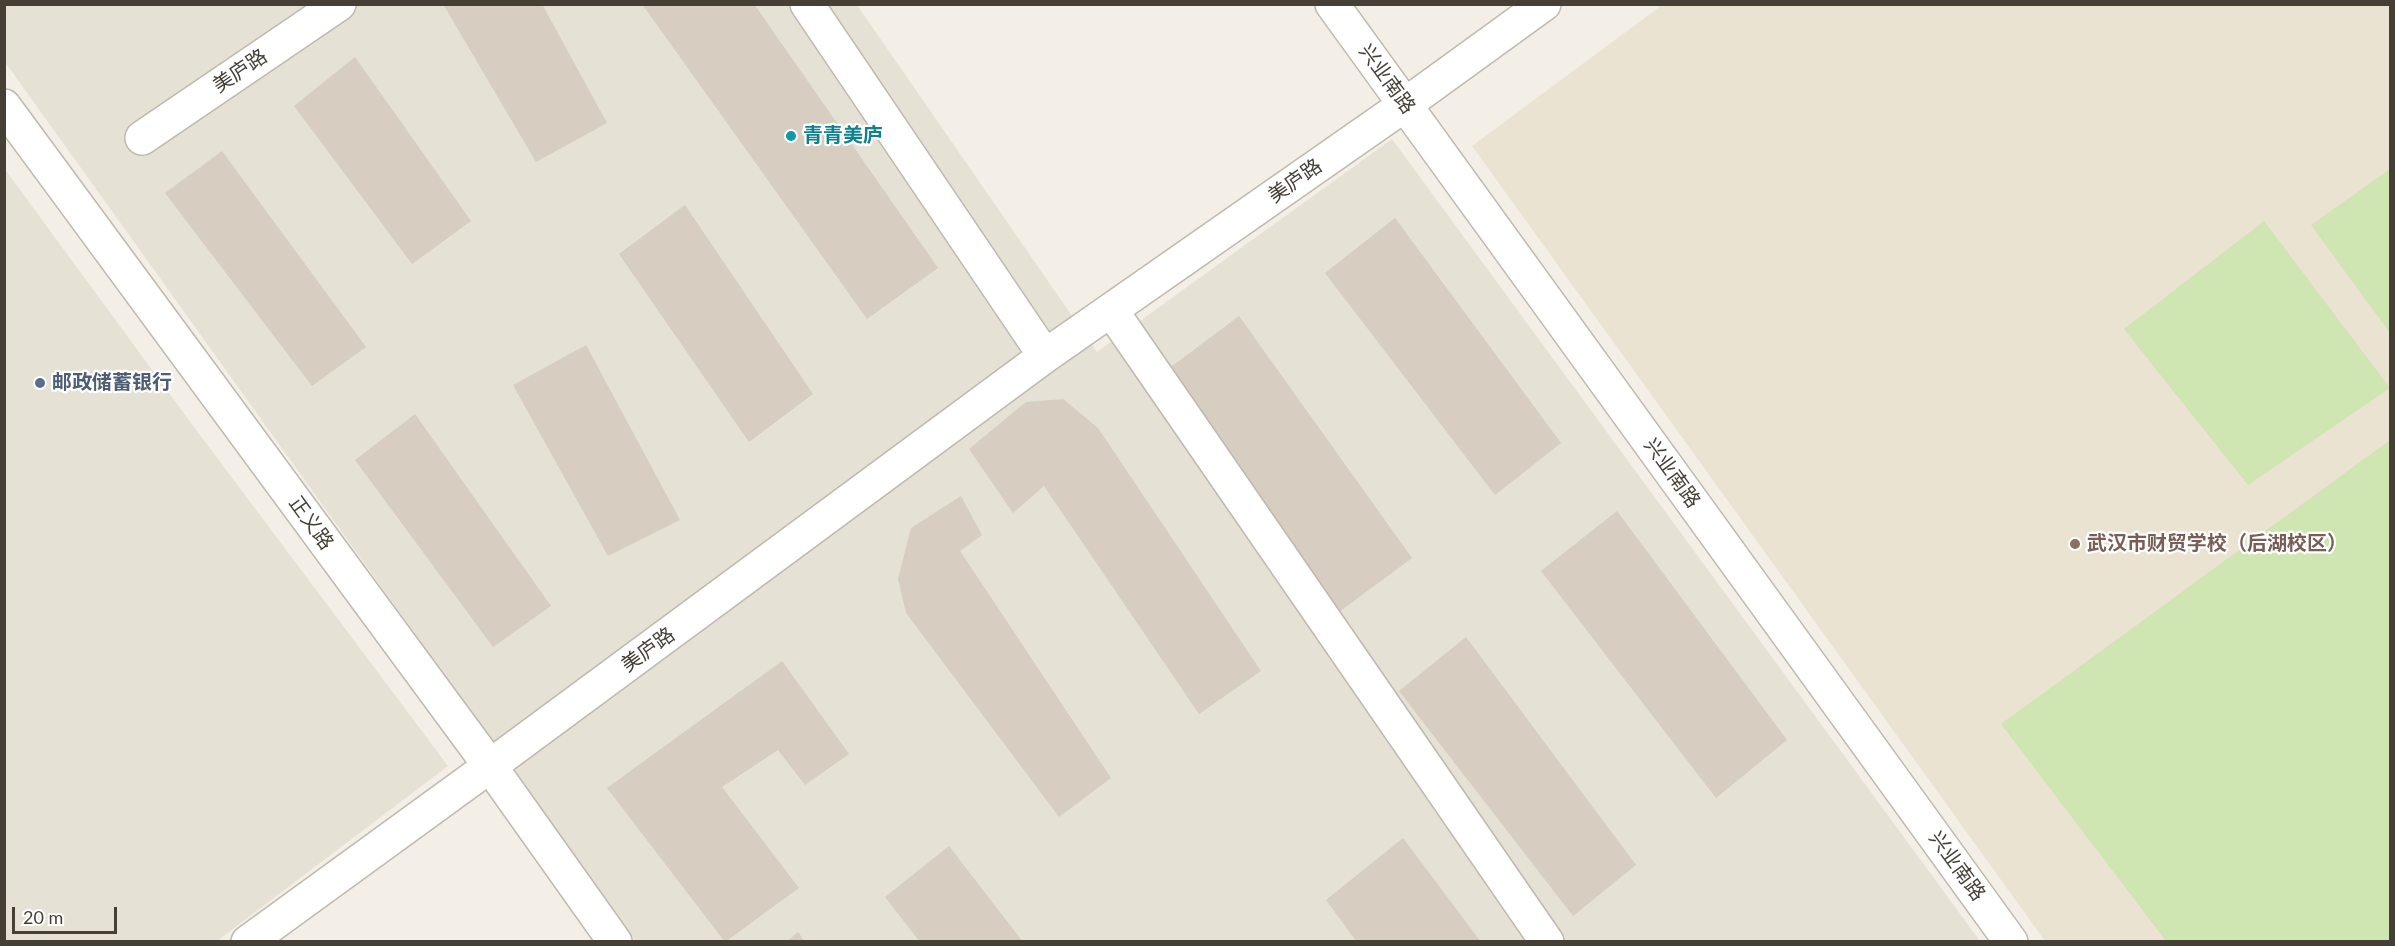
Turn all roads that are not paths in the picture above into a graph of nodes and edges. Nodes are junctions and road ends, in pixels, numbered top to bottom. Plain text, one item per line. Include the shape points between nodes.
1 (339, 4) edge
2 (807, 4) edge
3 (1332, 4) edge
4 (1544, 4) edge
5 (1406, 104) junction
6 (4, 106) edge
7 (142, 138) dead end
8 (1111, 310) junction
9 (1045, 356) junction
10 (490, 766) junction
11 (248, 942) edge
12 (615, 942) edge
13 (1547, 942) edge
14 (2011, 942) edge

1 - 7 street, 美庐路
2 - 9 street
3 - 5 street, 兴业南路
4 - 5 street, 美庐路
5 - 8 street, 美庐路
5 - 14 street, 兴业南路
6 - 10 street, 正义路
8 - 9 street, 美庐路
8 - 13 street
9 - 10 street, 美庐路
10 - 11 street, 美庐路
10 - 12 street, 正义路

